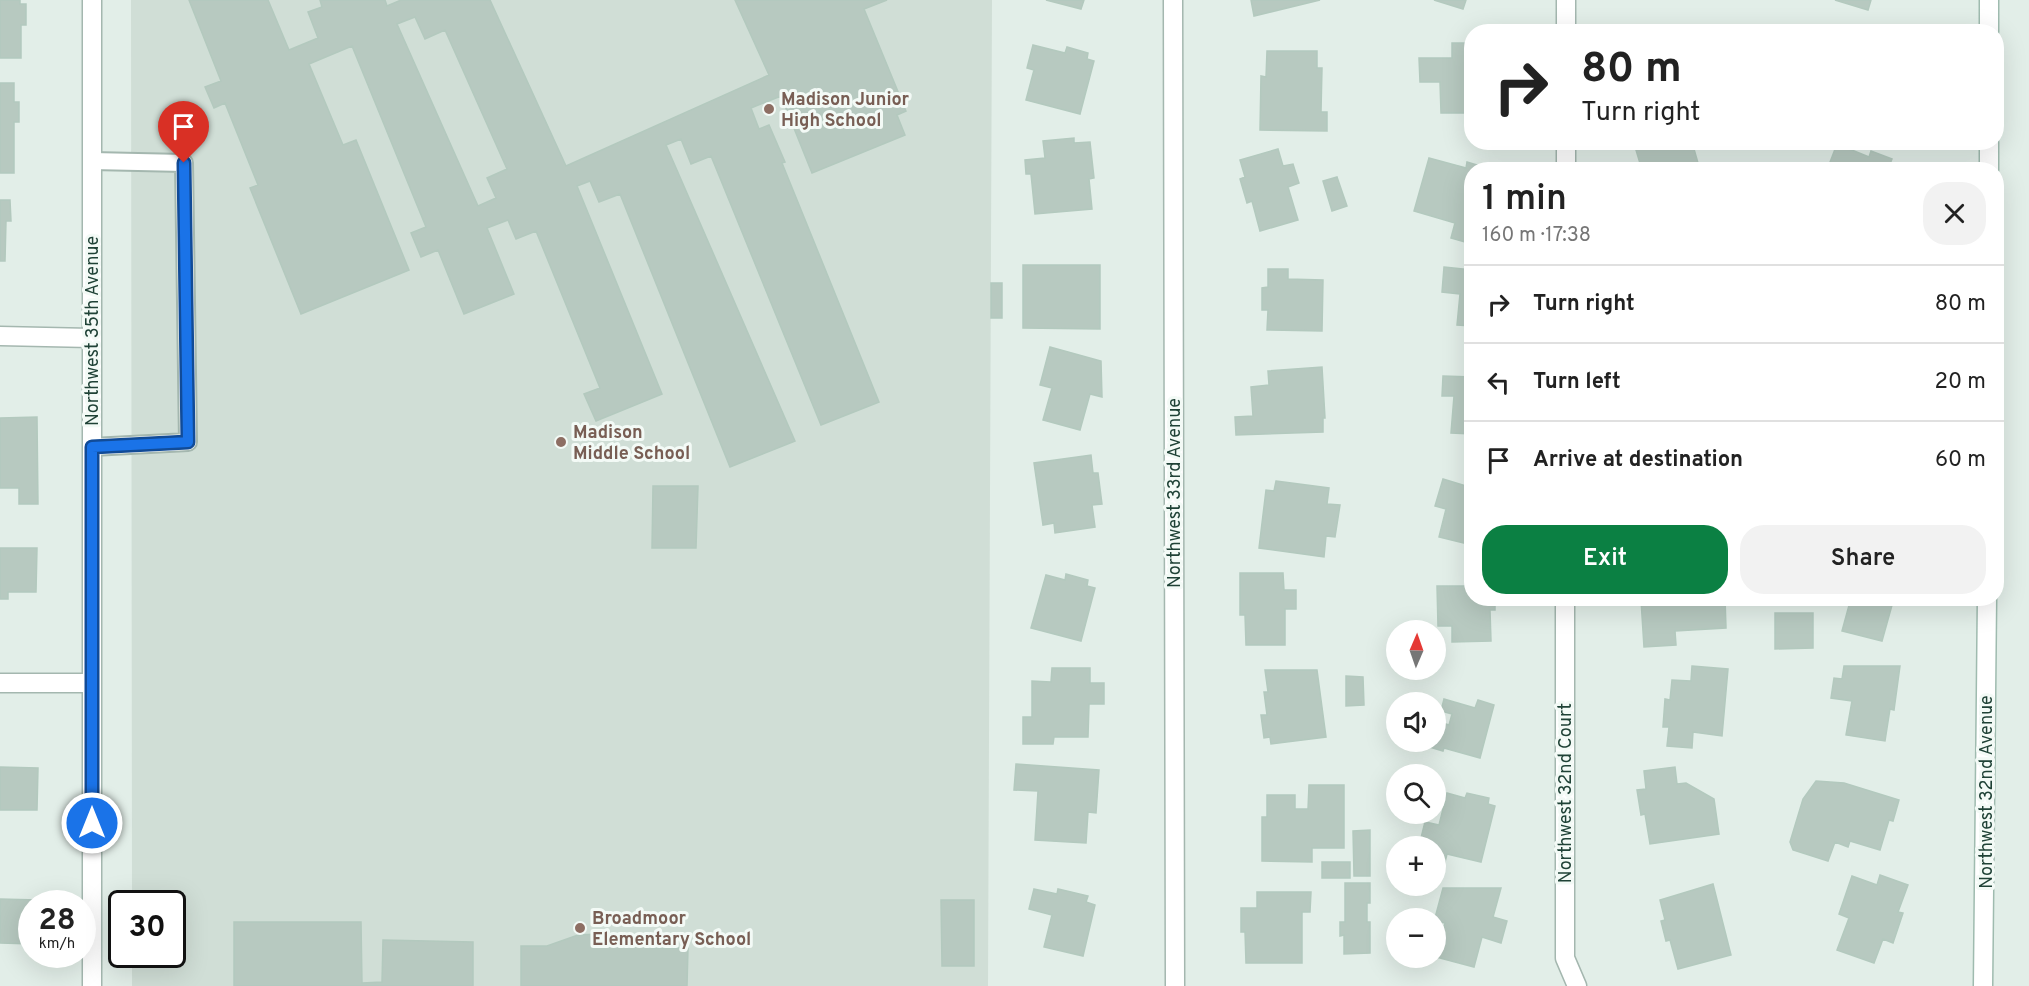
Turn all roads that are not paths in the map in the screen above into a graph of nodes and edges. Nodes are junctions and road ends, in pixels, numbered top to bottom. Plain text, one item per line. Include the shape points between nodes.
1 (92, 0) edge
2 (1173, 0) edge
3 (1566, 0) edge
4 (1989, 0) edge
5 (1566, 24) edge
6 (1989, 24) edge
7 (92, 161) junction
8 (0, 336) edge
9 (92, 338) junction
10 (92, 447) junction
11 (1565, 606) edge
12 (1987, 606) edge
13 (0, 683) edge
14 (92, 683) junction
15 (92, 986) edge
16 (1175, 986) edge
17 (1577, 986) edge
18 (1983, 986) edge

1 - 7 street, Northwest 35th Avenue
2 - 16 street, Northwest 33rd Avenue
3 - 5 street
4 - 6 street
7 - 9 street, Northwest 35th Avenue
7 - 10 lane via 184,163 188,442
8 - 9 street
9 - 10 street, Northwest 35th Avenue
10 - 14 street, Northwest 35th Avenue
11 - 17 street, Northwest 32nd Court via 1565,958
12 - 18 street, Northwest 32nd Avenue
13 - 14 street
14 - 15 street, Northwest 35th Avenue

